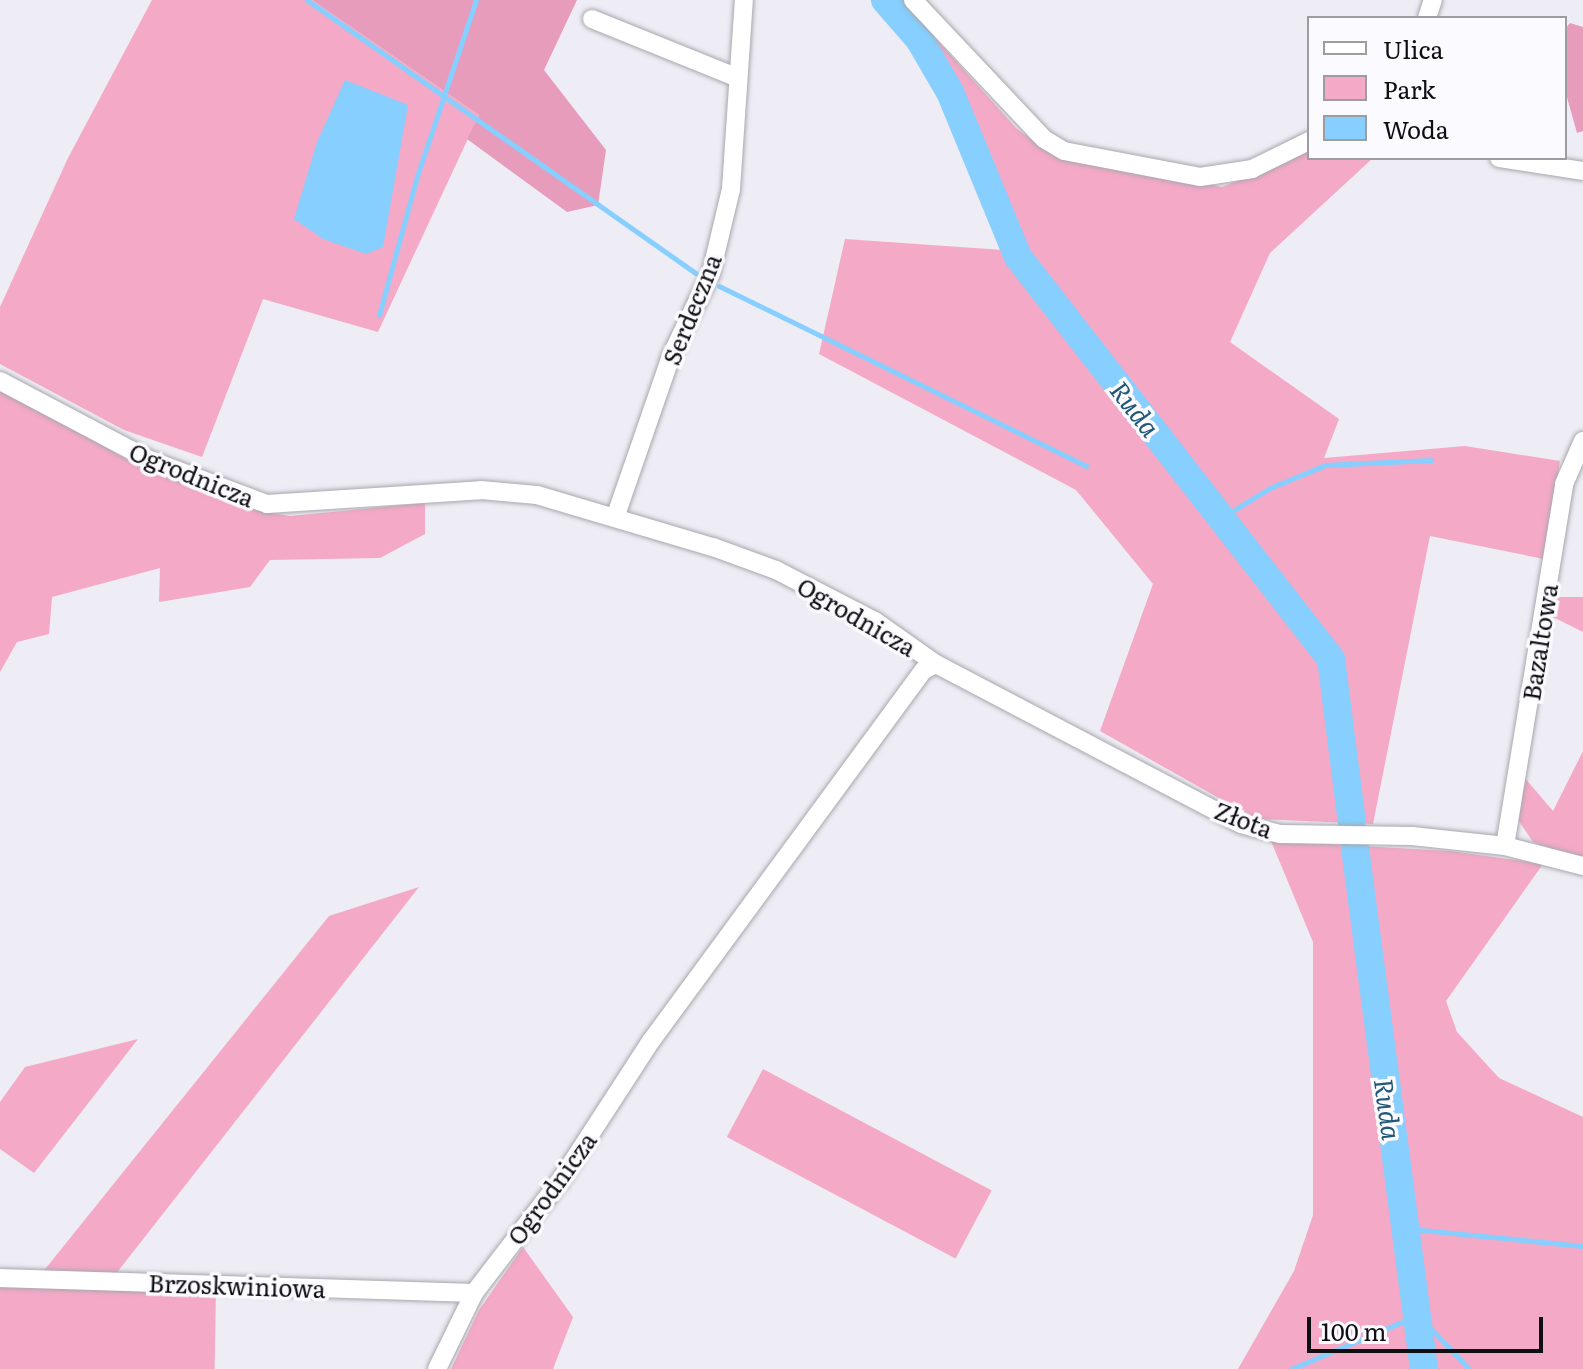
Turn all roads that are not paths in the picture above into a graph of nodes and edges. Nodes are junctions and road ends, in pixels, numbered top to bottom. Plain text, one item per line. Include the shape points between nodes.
1 (744, 0) edge
2 (913, 0) edge
3 (592, 19) dead end
4 (738, 78) junction
5 (1307, 142) edge
6 (1512, 160) edge
7 (1583, 171) edge
8 (0, 381) edge
9 (1583, 441) edge
10 (616, 515) junction
11 (936, 664) junction
12 (1505, 846) junction
13 (1583, 866) edge
14 (0, 1278) edge
15 (474, 1293) junction
16 (437, 1369) edge

1 - 4 street, Serdeczna
2 - 5 street via 1044,139 1064,151 1200,177 1252,169
3 - 4 street
4 - 10 street, Serdeczna via 731,189 711,273 671,356
6 - 7 street
8 - 10 street, Ogrodnicza via 218,490 267,504 481,490 537,495
9 - 12 street, Bazaltowa via 1564,484
10 - 11 street, Ogrodnicza via 776,570 875,621
11 - 12 street, Złota via 1241,824 1280,834 1412,836
11 - 15 street, Ogrodnicza via 924,670 694,981 560,1181
12 - 13 street, Złota
14 - 15 street, Brzoskwiniowa
15 - 16 street, Ogrodnicza

